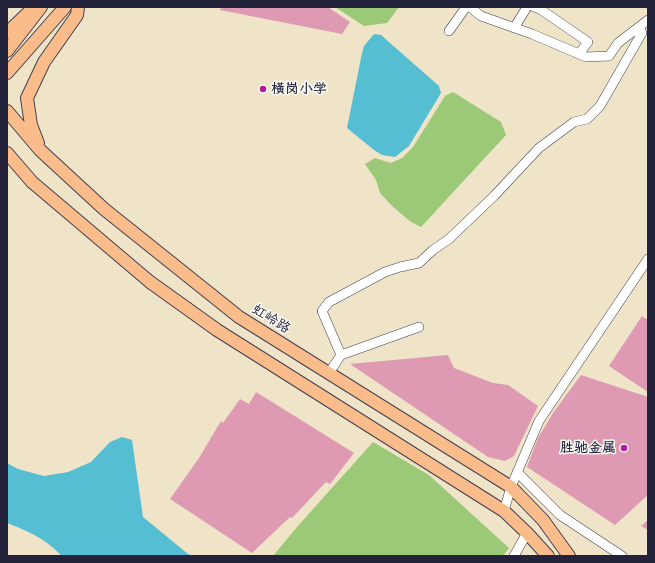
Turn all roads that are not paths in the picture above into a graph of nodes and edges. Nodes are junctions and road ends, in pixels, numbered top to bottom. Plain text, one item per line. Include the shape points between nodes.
1 (23, 7) edge
2 (34, 7) edge
3 (41, 7) edge
4 (65, 7) edge
5 (466, 7) edge
6 (470, 7) edge
7 (527, 7) edge
8 (534, 7) edge
9 (79, 10) edge
10 (648, 20) edge
11 (639, 27) junction
12 (514, 28) junction
13 (8, 31) edge
14 (449, 31) dead end
15 (7, 51) edge
16 (580, 54) junction
17 (7, 73) edge
18 (7, 111) edge
19 (40, 150) junction
20 (7, 153) edge
21 (647, 261) edge
22 (419, 327) dead end
23 (341, 355) junction
24 (329, 373) junction
25 (517, 472) junction
26 (511, 487) junction
27 (504, 511) junction
28 (527, 533) junction
29 (514, 556) edge
30 (548, 556) edge
31 (569, 556) edge
32 (622, 556) edge

1 - 13 main road
2 - 13 main road
3 - 15 main road
4 - 17 main road
5 - 14 street
6 - 12 street via 481,16
7 - 12 street
8 - 16 street via 588,42
9 - 19 main road via 44,62 27,98 31,125
10 - 11 street
11 - 16 street via 618,43 609,56 586,57
11 - 23 street via 642,33 624,65 600,106 587,119 574,122 539,148 484,206 419,263 385,272 329,302 322,311
12 - 16 street
18 - 19 main road, 虹岭路
19 - 24 main road, 虹岭路 via 104,209 239,318
20 - 27 main road via 32,182 174,300 217,330
21 - 25 street via 538,421
22 - 23 street
23 - 24 street
24 - 26 main road, 虹岭路
25 - 26 street
25 - 32 street via 560,515
26 - 27 street
26 - 31 main road, 虹岭路 via 543,520
27 - 28 main road
28 - 29 street
28 - 30 main road

